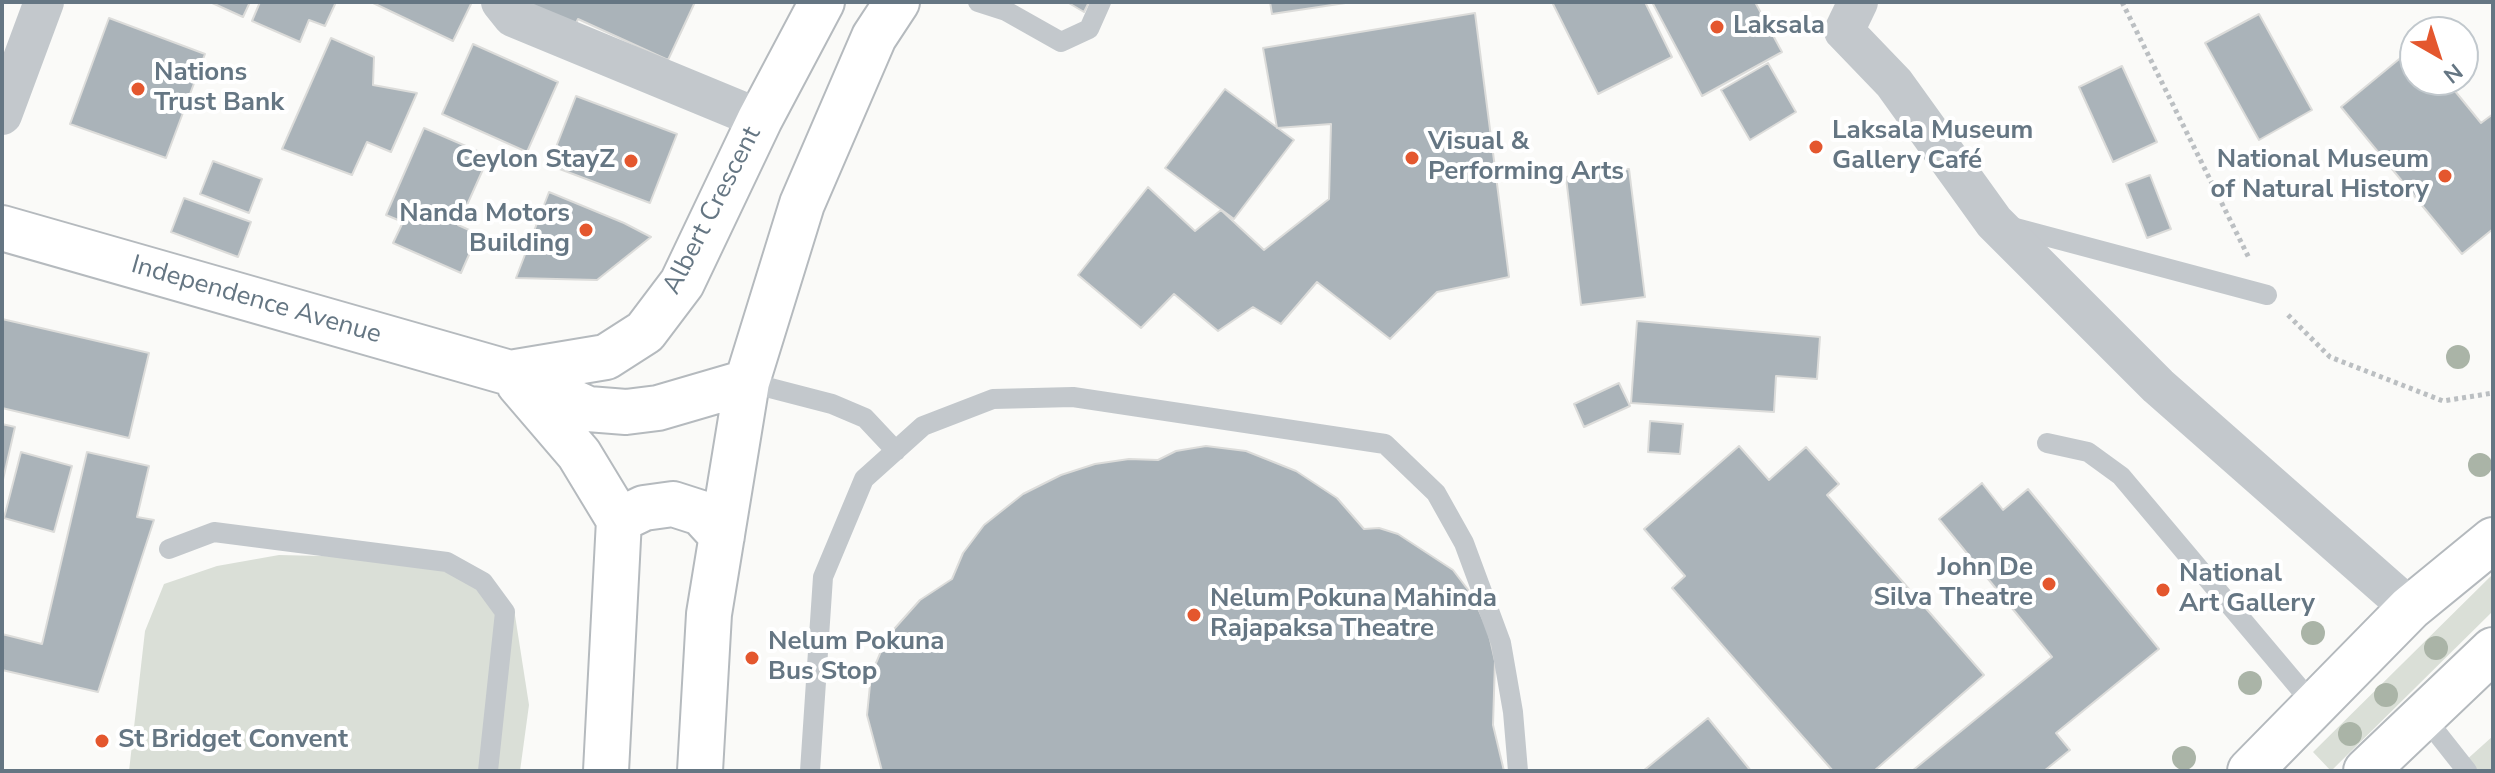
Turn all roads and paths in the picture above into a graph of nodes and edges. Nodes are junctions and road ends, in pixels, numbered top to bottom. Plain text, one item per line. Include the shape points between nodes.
1 (44, 2) edge
2 (501, 2) edge
3 (822, 2) edge
4 (897, 2) edge
5 (978, 2) edge
6 (1101, 2) edge
7 (1858, 2) edge
8 (2122, 2) edge
9 (2, 115) edge
10 (760, 119) junction
11 (1994, 222) junction
12 (2, 228) edge
13 (2267, 295) junction
14 (510, 373) junction
15 (747, 382) junction
16 (2493, 393) edge
17 (2047, 443) dead end
18 (896, 451) junction
19 (619, 520) junction
20 (722, 536) junction
21 (2493, 540) edge
22 (169, 549) dead end
23 (2410, 608) junction
24 (2493, 650) edge
25 (2313, 704) junction
26 (2422, 714) junction
27 (488, 771) edge
28 (606, 771) edge
29 (700, 771) edge
30 (810, 771) edge
31 (1518, 771) edge
32 (2250, 771) edge
33 (2366, 771) edge
34 (2467, 771) edge

1 - 9 street
2 - 10 street via 513,17
3 - 10 main road, Albert Crescent
4 - 15 main road via 874,37 802,204
5 - 6 lane via 1006,11 1061,42 1089,29
7 - 11 street via 1844,31 1894,83
8 - 13 path
10 - 14 main road, Albert Crescent via 682,283 645,332 606,357
11 - 13 lane
11 - 23 street via 2158,386
12 - 14 main road, Independence Avenue
13 - 16 path via 2330,357 2443,401
14 - 15 main road, Independence Avenue via 588,409 626,412
14 - 19 main road via 579,454
15 - 18 lane via 865,418
15 - 20 main road
17 - 25 lane via 2088,452 2121,476
18 - 30 lane via 864,479 823,577
18 - 31 lane via 923,426 993,399 1057,397 1385,444 1436,493 1464,543 1501,643
19 - 20 main road via 644,508 673,504 701,513
19 - 28 main road
20 - 29 main road via 709,614
21 - 23 main road
22 - 27 lane via 214,532 447,562 483,582 505,612
23 - 25 main road
24 - 26 main road
25 - 32 main road
26 - 33 main road
26 - 34 lane

